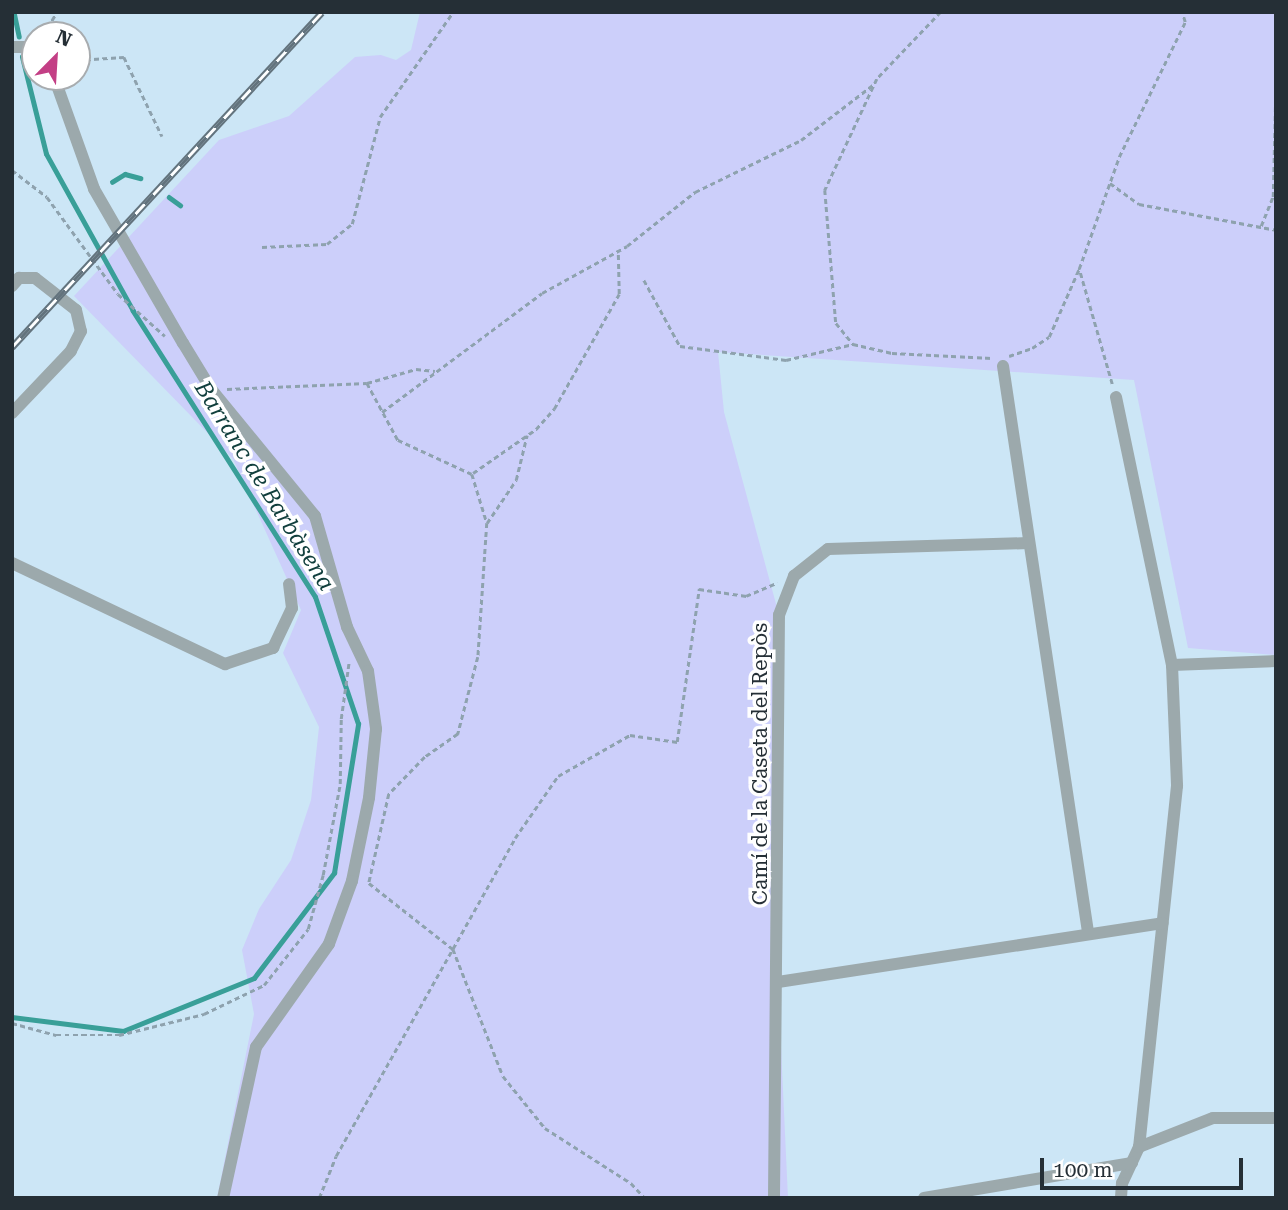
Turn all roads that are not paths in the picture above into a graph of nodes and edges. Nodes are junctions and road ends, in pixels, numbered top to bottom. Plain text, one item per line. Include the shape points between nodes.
1 (59, 91) edge
2 (12, 286) edge
3 (1003, 366) dead end
4 (1116, 397) road end
5 (12, 413) edge
6 (1028, 543) junction
7 (12, 563) edge
8 (289, 584) dead end
9 (1276, 662) edge
10 (1172, 666) junction
11 (1163, 923) junction
12 (1088, 932) junction
13 (778, 982) junction
14 (1276, 1118) edge
15 (1139, 1147) junction
16 (1132, 1163) junction
17 (223, 1198) edge
18 (774, 1198) edge
19 (924, 1198) edge
20 (1121, 1198) edge

1 - 17 street via 94,189 211,390 315,516 351,636 368,671 376,729 369,798 352,881 329,944 256,1047
2 - 5 street via 19,278 35,278 76,310 80,331 71,351
3 - 6 street
4 - 10 street
6 - 12 street
6 - 13 street, Camí de la Caseta del Repòs via 828,550 794,576 779,615
7 - 8 street via 225,664 273,648 292,608
9 - 10 street
10 - 11 street via 1177,786
11 - 12 street
11 - 15 street
12 - 13 street
13 - 18 street, Camí de la Caseta del Repòs
14 - 15 street via 1213,1118
15 - 16 street
16 - 19 street
16 - 20 street

